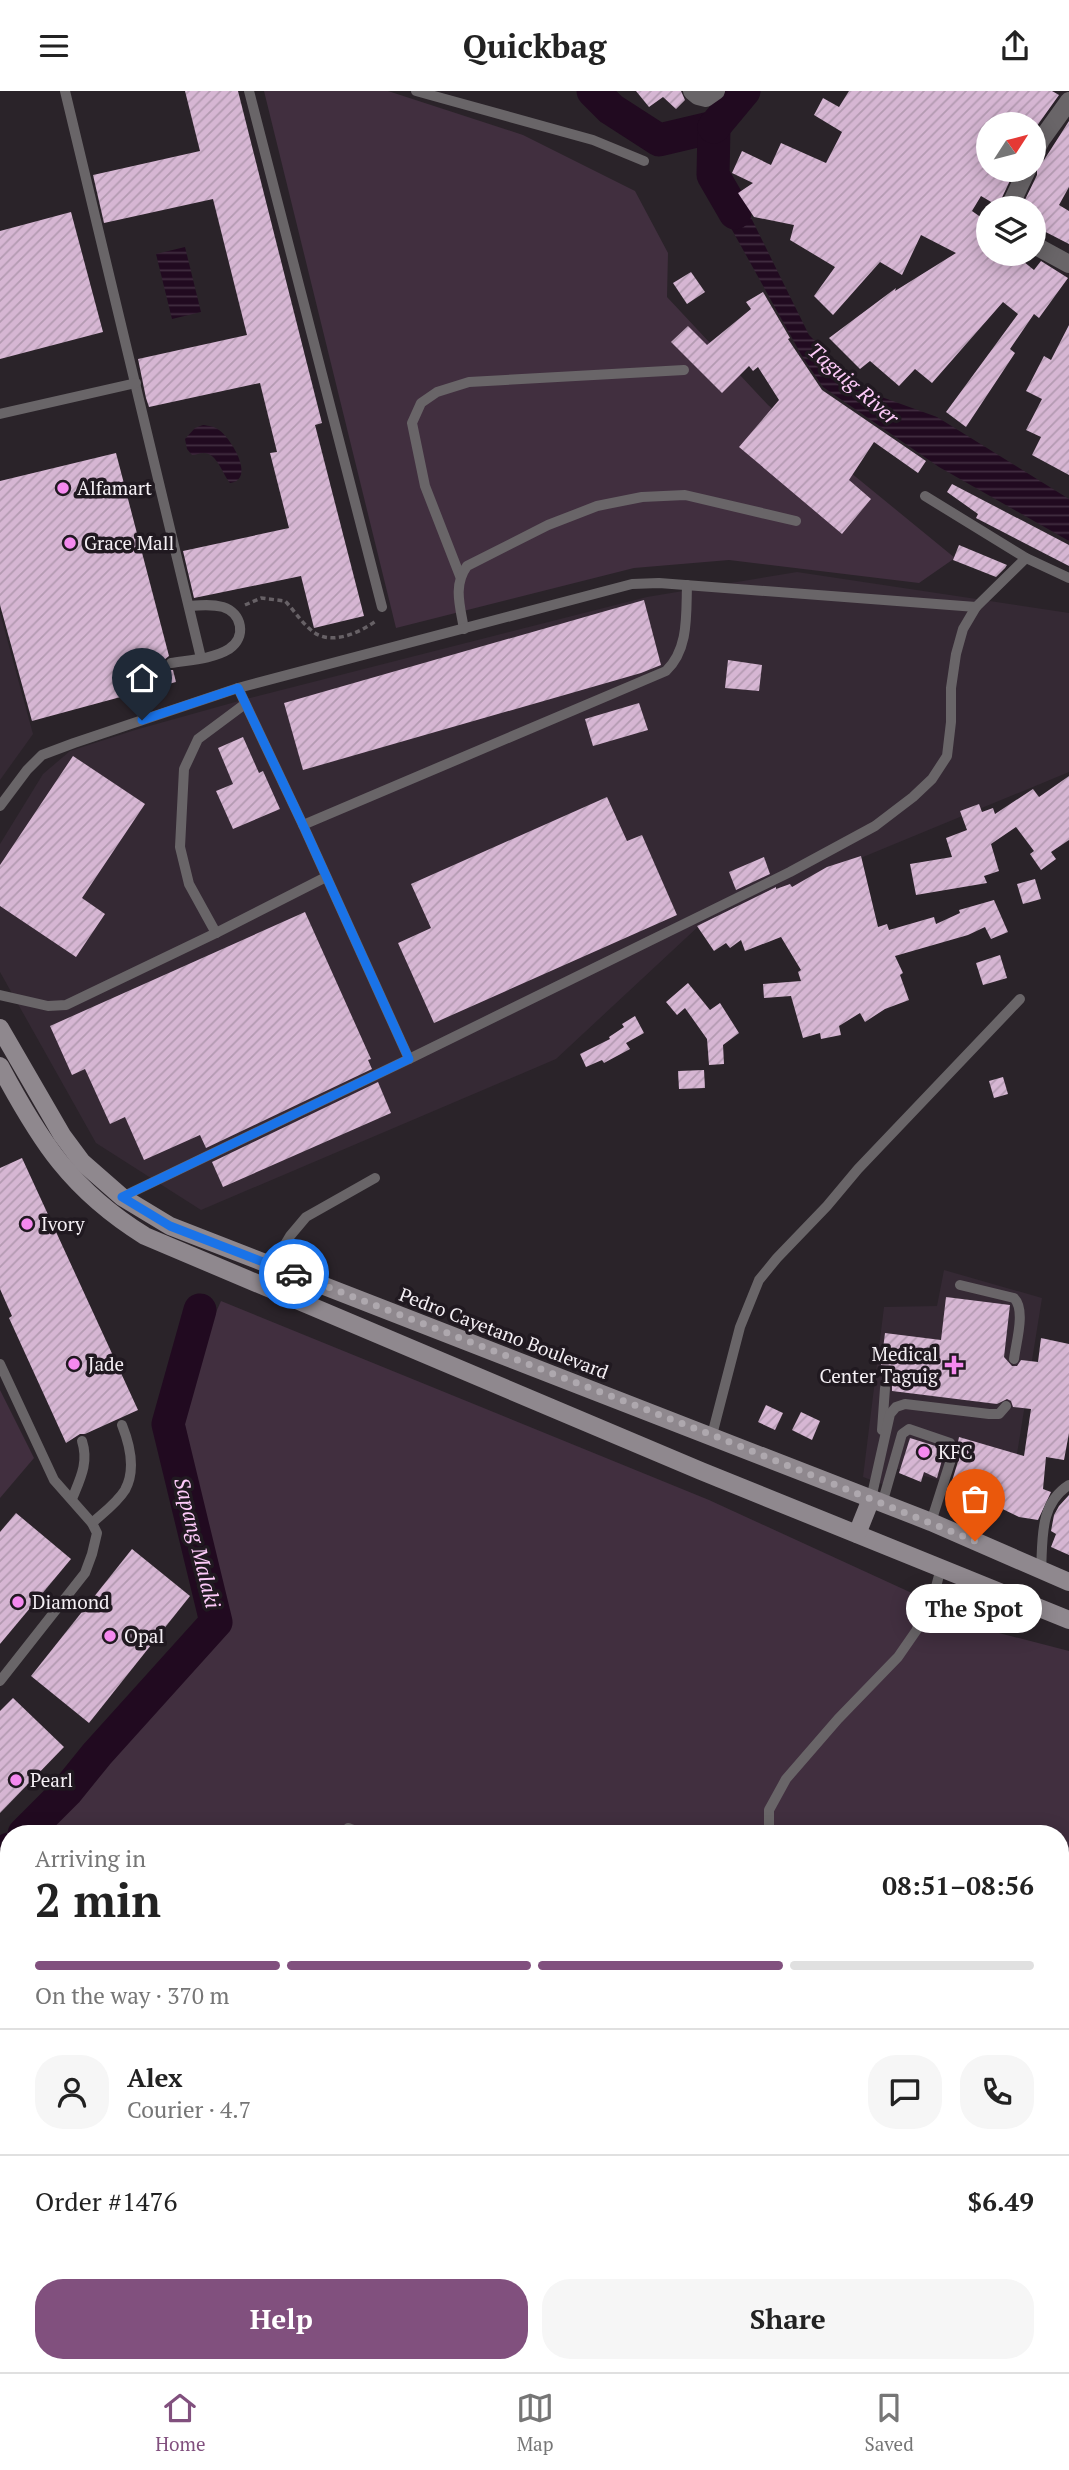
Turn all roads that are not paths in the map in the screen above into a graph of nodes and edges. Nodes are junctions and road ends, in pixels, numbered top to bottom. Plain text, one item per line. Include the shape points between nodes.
1 (65, 91) edge
2 (249, 91) edge
3 (416, 91) edge
4 (692, 91) edge
5 (716, 91) edge
6 (1069, 101) edge
7 (1046, 133) edge
8 (644, 161) dead end
9 (1046, 252) edge
10 (1069, 264) edge
11 (684, 370) dead end
12 (136, 383) junction
13 (0, 414) edge
14 (925, 496) dead end
15 (796, 521) dead end
16 (1026, 558) junction
17 (460, 576) junction
18 (1069, 577) edge
19 (687, 585) junction
20 (190, 606) junction
21 (383, 607) road end
22 (976, 607) junction
23 (464, 629) junction
24 (201, 658) junction
25 (171, 663) dead end
26 (238, 688) junction
27 (245, 703) junction
28 (0, 806) edge
29 (303, 825) junction
30 (326, 877) junction
31 (216, 933) junction
32 (0, 995) edge
33 (1020, 999) dead end
34 (0, 1028) edge
35 (409, 1059) junction
36 (2, 1077) edge
37 (375, 1178) dead end
38 (122, 1197) junction
39 (272, 1266) junction
40 (960, 1285) dead end
41 (1013, 1359) dead end
42 (0, 1364) edge
43 (885, 1388) dead end
44 (1006, 1406) dead end
45 (122, 1425) dead end
46 (712, 1435) junction
47 (82, 1441) dead end
48 (879, 1462) junction
49 (1069, 1485) edge
50 (72, 1499) junction
51 (876, 1501) junction
52 (931, 1522) junction
53 (92, 1523) junction
54 (857, 1534) junction
55 (941, 1569) junction
56 (1041, 1570) junction
57 (1069, 1582) edge
58 (1069, 1620) edge
59 (0, 1681) edge
60 (769, 1825) edge

1 - 12 lane
2 - 21 lane
3 - 8 lane via 593,140
4 - 5 street via 706,98
6 - 7 street
9 - 10 street
11 - 17 lane via 469,382 437,392 421,403 412,423 425,486
12 - 13 lane
12 - 20 lane
14 - 16 lane
15 - 17 lane via 685,495 642,497 597,506 548,526 467,566
16 - 18 lane
16 - 22 lane
17 - 23 lane via 457,586
19 - 22 lane
19 - 23 lane via 632,584
19 - 29 lane via 683,644 676,662 666,671
20 - 24 lane
20 - 24 lane via 224,607 235,613 240,624 241,636 232,647
22 - 35 lane via 963,629 956,655 947,756 913,797 875,826 790,872
23 - 26 lane
24 - 25 lane
26 - 27 lane
26 - 28 lane via 42,755
27 - 29 lane
27 - 31 lane via 198,739 184,769 180,847 189,884
29 - 30 lane
30 - 31 lane
30 - 35 lane
31 - 32 lane via 66,1005 48,1006
33 - 46 lane via 759,1280 740,1327
34 - 38 main road, Pedro Cayetano Boulevard via 72,1150
35 - 38 lane
36 - 54 main road via 64,1169 101,1206 145,1236
37 - 39 lane via 306,1217
38 - 39 main road, Pedro Cayetano Boulevard via 170,1226
39 - 46 main road, Pedro Cayetano Boulevard
40 - 41 lane via 1014,1298 1018,1303
42 - 50 lane via 54,1480
43 - 48 lane
44 - 48 lane via 999,1414 905,1404 896,1407 890,1414
45 - 53 lane via 131,1462 125,1490
46 - 51 main road, Pedro Cayetano Boulevard
47 - 50 lane via 85,1466
48 - 51 lane
49 - 56 lane via 1050,1503 1044,1520
50 - 53 lane
51 - 52 main road, Pedro Cayetano Boulevard
51 - 52 lane via 905,1430 950,1443 954,1450
51 - 54 main road
52 - 56 main road, Pedro Cayetano Boulevard
53 - 59 lane via 97,1533 85,1573
54 - 55 main road
55 - 58 main road
55 - 60 lane via 916,1632 786,1779 769,1810
56 - 57 main road, Pedro Cayetano Boulevard

